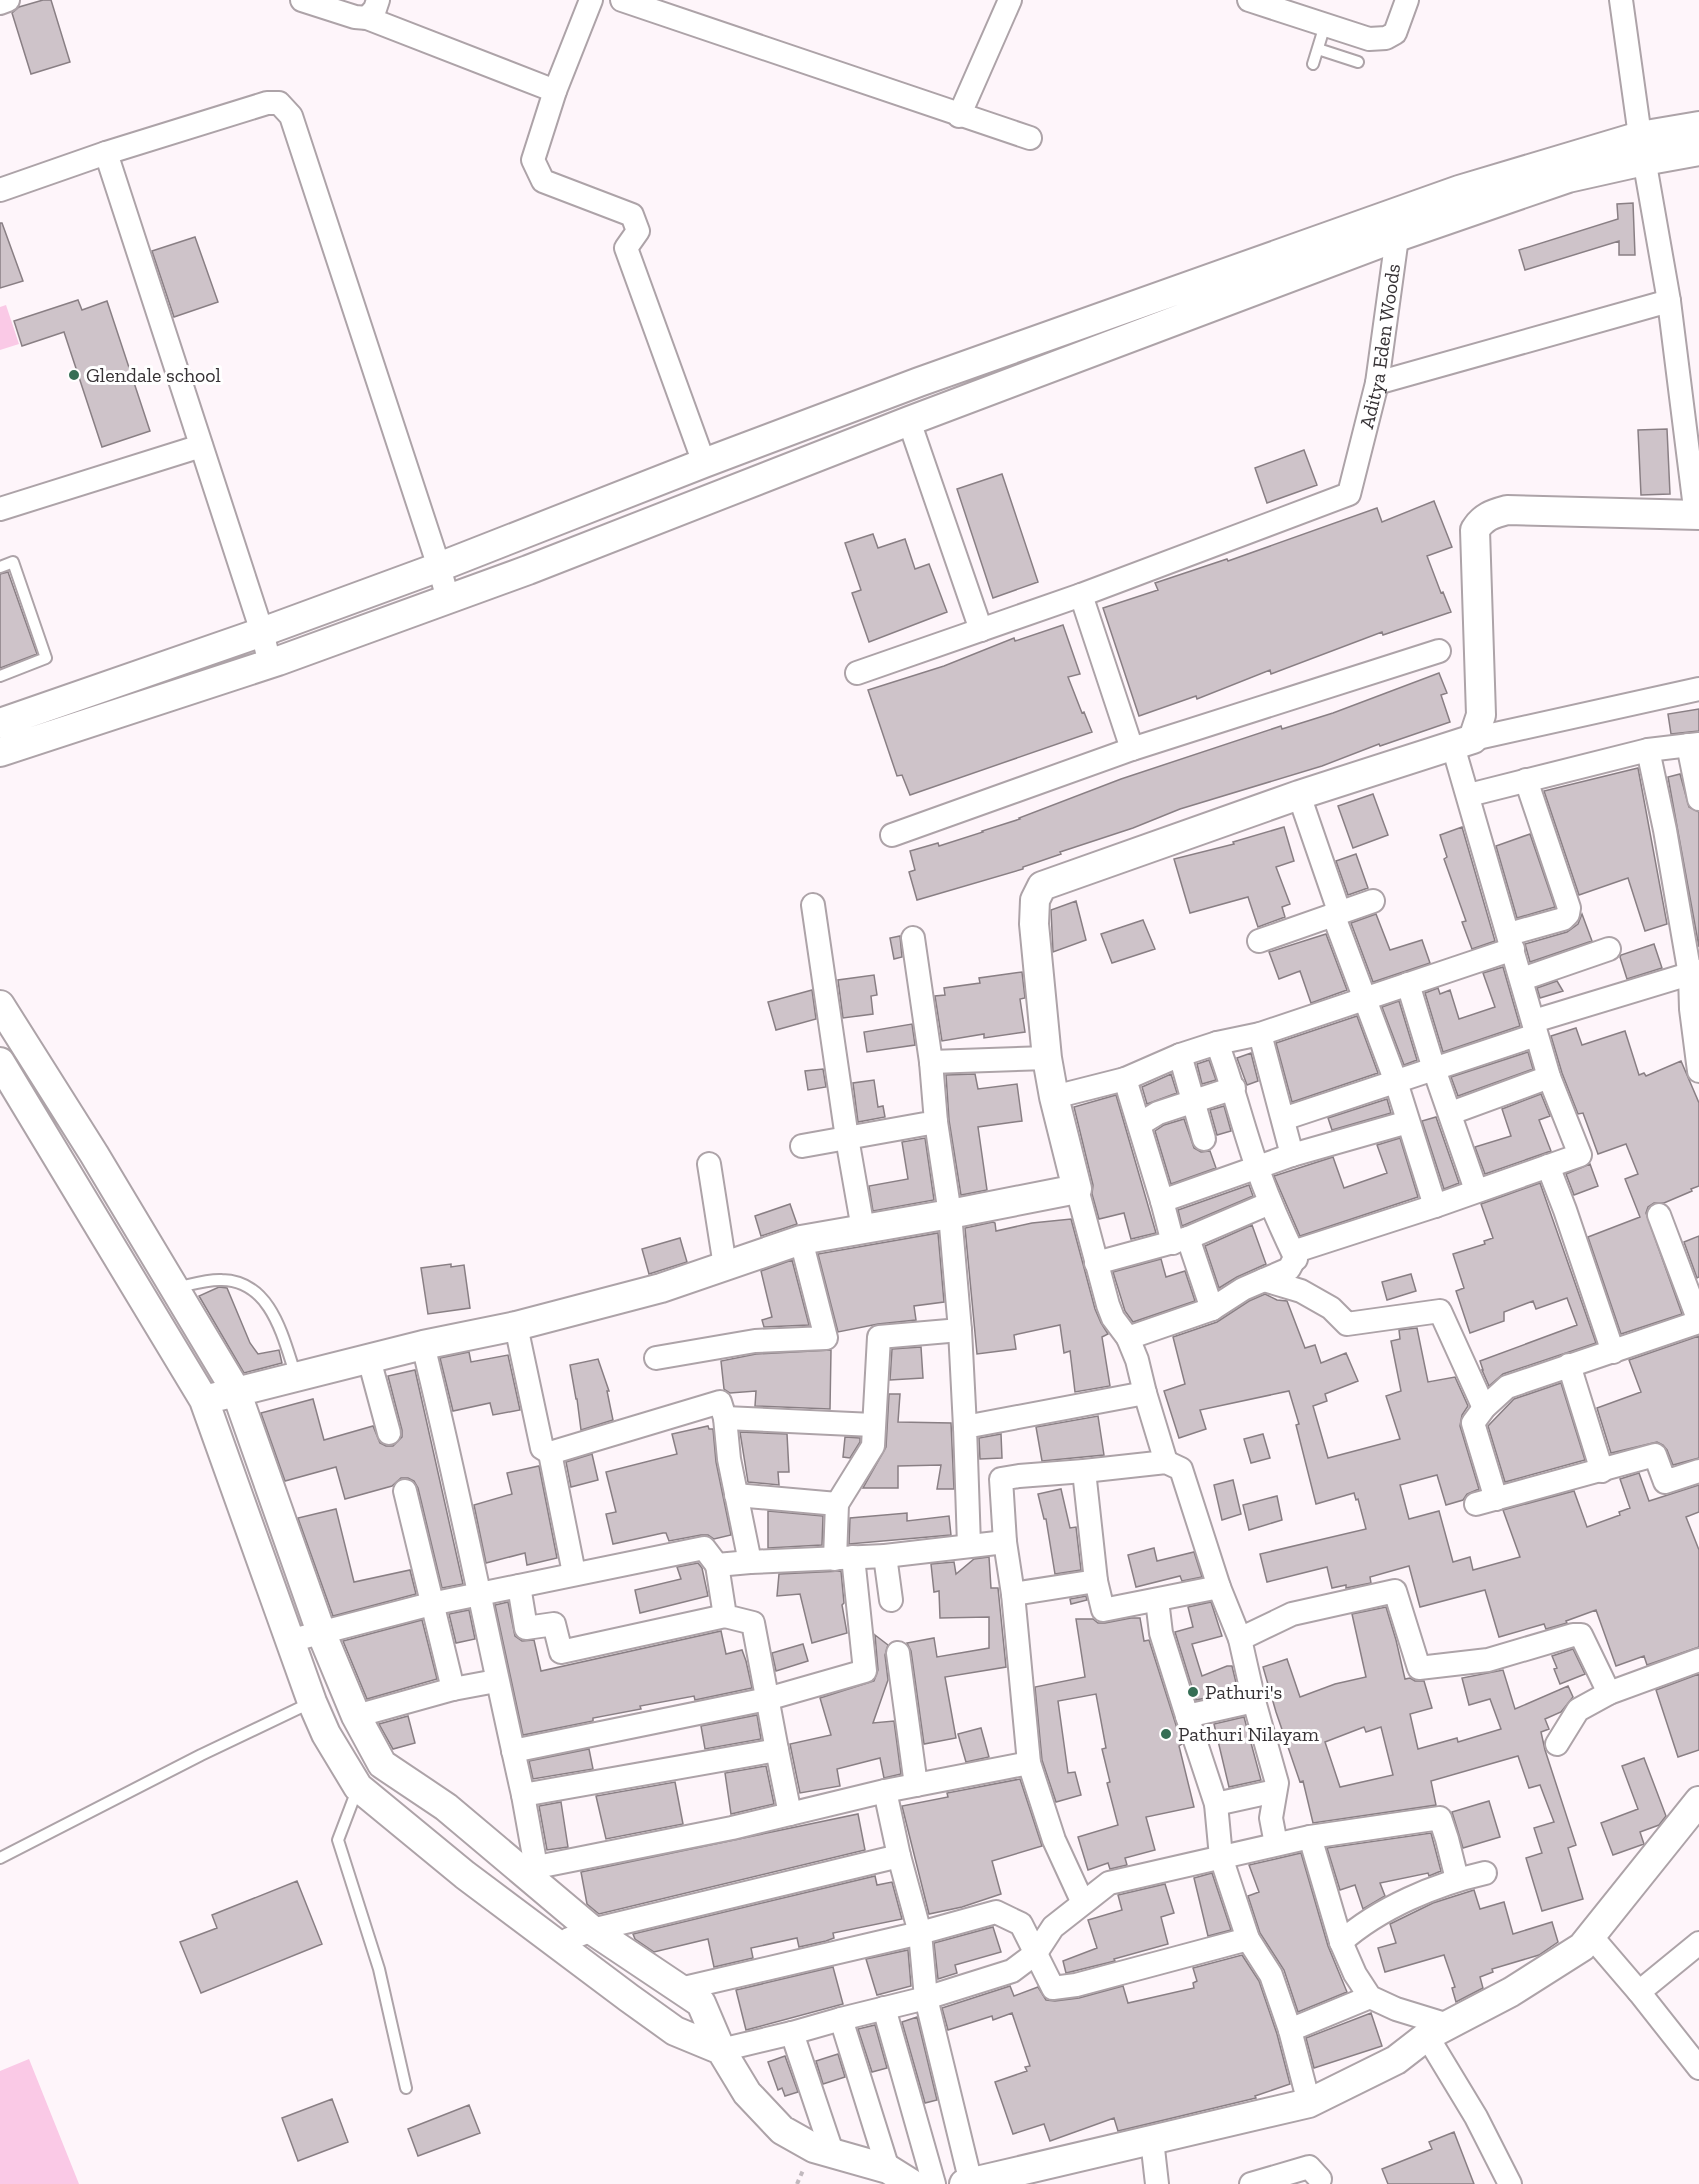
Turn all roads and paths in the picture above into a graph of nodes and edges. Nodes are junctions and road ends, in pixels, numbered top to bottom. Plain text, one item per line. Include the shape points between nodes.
1 (8, 0) edge
2 (302, 0) edge
3 (591, 0) edge
4 (622, 0) edge
5 (1010, 0) edge
6 (1249, 0) edge
7 (1407, 0) edge
8 (1622, 0) edge
9 (0, 3) edge
10 (373, 9) edge
11 (1325, 25) junction
12 (1318, 49) junction
13 (1358, 62) dead end
14 (1312, 64) dead end
15 (555, 91) junction
16 (959, 116) junction
17 (1699, 126) edge
18 (1030, 138) dead end
19 (1642, 148) junction
20 (1699, 151) edge
21 (106, 153) junction
22 (0, 190) edge
23 (1399, 223) junction
24 (1669, 301) junction
25 (1377, 382) junction
26 (909, 421) junction
27 (201, 446) junction
28 (704, 463) junction
29 (0, 509) edge
30 (1698, 516) edge
31 (0, 567) edge
32 (439, 567) junction
33 (1081, 596) junction
34 (448, 599) junction
35 (981, 630) junction
36 (262, 632) junction
37 (1439, 651) dead end
38 (270, 664) junction
39 (857, 673) dead end
40 (0, 676) edge
41 (1699, 689) edge
42 (0, 723) edge
43 (1463, 742) junction
44 (1693, 745) edge
45 (1132, 749) junction
46 (1648, 750) junction
47 (0, 752) edge
48 (1526, 780) junction
49 (1299, 795) junction
50 (1468, 795) junction
51 (1699, 799) edge
52 (892, 835) dead end
53 (1373, 901) dead end
54 (813, 905) dead end
55 (1336, 913) junction
56 (914, 938) dead end
57 (1259, 941) dead end
58 (1511, 942) junction
59 (1609, 948) dead end
60 (1695, 973) edge
61 (1521, 979) junction
62 (1408, 984) junction
63 (1365, 999) junction
64 (0, 1005) edge
65 (1695, 1008) edge
66 (1535, 1028) junction
67 (1260, 1034) junction
68 (1217, 1043) junction
69 (1180, 1055) junction
70 (1047, 1058) junction
71 (0, 1062) edge
72 (931, 1062) junction
73 (1434, 1069) junction
74 (1699, 1071) edge
75 (1549, 1077) junction
76 (1125, 1079) junction
77 (1396, 1082) junction
78 (1234, 1088) junction
79 (1054, 1097) junction
80 (1193, 1102) junction
81 (1451, 1113) junction
82 (1283, 1119) junction
83 (936, 1122) junction
84 (1408, 1122) junction
85 (1140, 1124) junction
86 (847, 1138) junction
87 (1204, 1139) dead end
88 (802, 1146) dead end
89 (1292, 1155) junction
90 (709, 1164) dead end
91 (1548, 1166) junction
92 (1257, 1167) junction
93 (1077, 1189) junction
94 (1476, 1190) junction
95 (1162, 1201) junction
96 (1270, 1203) junction
97 (1435, 1206) junction
98 (950, 1214) junction
99 (1659, 1215) dead end
100 (863, 1229) junction
101 (801, 1240) junction
102 (1180, 1241) junction
103 (1296, 1259) junction
104 (1096, 1263) junction
105 (725, 1266) junction
106 (1264, 1280) junction
107 (174, 1288) junction
108 (1212, 1309) junction
109 (1699, 1322) edge
110 (516, 1326) junction
111 (960, 1330) junction
112 (1128, 1338) junction
113 (423, 1345) junction
114 (1613, 1352) junction
115 (656, 1358) dead end
116 (369, 1359) junction
117 (1569, 1365) junction
118 (296, 1377) junction
119 (236, 1391) junction
120 (1145, 1393) junction
121 (204, 1400) junction
122 (1484, 1408) junction
123 (725, 1418) junction
124 (873, 1425) junction
125 (965, 1427) junction
126 (389, 1433) dead end
127 (550, 1453) junction
128 (1166, 1462) junction
129 (1602, 1471) junction
130 (1699, 1471) edge
131 (1084, 1472) junction
132 (405, 1491) dead end
133 (736, 1495) junction
134 (837, 1504) junction
135 (1005, 1542) junction
136 (969, 1545) junction
137 (885, 1556) junction
138 (844, 1558) junction
139 (750, 1562) junction
140 (717, 1565) junction
141 (574, 1574) junction
142 (1096, 1581) junction
143 (519, 1586) junction
144 (1219, 1587) junction
145 (1013, 1594) junction
146 (481, 1595) junction
147 (891, 1599) dead end
148 (1156, 1599) junction
149 (431, 1604) junction
150 (725, 1616) junction
151 (321, 1632) junction
152 (1240, 1639) junction
153 (289, 1641) junction
154 (898, 1653) dead end
155 (1699, 1660) edge
156 (496, 1681) junction
157 (453, 1689) junction
158 (1609, 1693) junction
159 (767, 1699) junction
160 (1254, 1701) junction
161 (312, 1702) junction
162 (356, 1716) junction
163 (1187, 1716) junction
164 (1557, 1744) dead end
165 (777, 1750) junction
166 (513, 1751) junction
167 (1029, 1763) junction
168 (916, 1785) junction
169 (358, 1787) junction
170 (885, 1791) junction
171 (1275, 1791) junction
172 (523, 1795) junction
173 (1699, 1801) edge
174 (1216, 1804) junction
175 (790, 1814) junction
176 (483, 1837) junction
177 (1310, 1838) junction
178 (1276, 1844) junction
179 (898, 1856) junction
180 (1221, 1857) junction
181 (0, 1858) edge
182 (529, 1868) junction
183 (460, 1871) junction
184 (1485, 1873) dead end
185 (1457, 1879) junction
186 (1083, 1904) junction
187 (592, 1930) junction
188 (920, 1933) junction
189 (1591, 1936) junction
190 (1248, 1939) junction
191 (1341, 1942) junction
192 (1699, 1943) edge
193 (559, 1946) junction
194 (1036, 1953) junction
195 (680, 1989) junction
196 (1639, 1992) junction
197 (1370, 1997) junction
198 (926, 1998) junction
199 (884, 2008) junction
200 (841, 2019) junction
201 (1290, 2030) junction
202 (1438, 2031) junction
203 (792, 2034) junction
204 (721, 2050) junction
205 (1699, 2068) edge
206 (406, 2088) dead end
207 (1309, 2103) junction
208 (1152, 2140) junction
209 (833, 2155) junction
210 (888, 2169) junction
211 (1320, 2179) dead end
212 (968, 2183) edge
213 (912, 2184) edge
214 (934, 2184) edge
215 (1157, 2184) edge
216 (1251, 2184) edge
217 (1510, 2184) edge

1 - 9 street
2 - 10 street via 355,17
3 - 15 street
4 - 16 street
5 - 16 street
6 - 11 street
7 - 11 street via 1395,33 1386,38 1369,39
8 - 19 street
10 - 15 street
11 - 12 lane
12 - 13 lane
12 - 14 lane
15 - 28 street via 533,160 537,172 543,181 632,215 638,231 626,248
16 - 18 street
17 - 19 street
19 - 20 street
19 - 23 street via 1459,189
19 - 24 street
21 - 22 street
21 - 27 street
21 - 32 street via 267,103 279,103 291,116
23 - 25 street, Aditya Eden Woods
23 - 26 street
23 - 28 street via 919,382
24 - 25 street
24 - 30 street
25 - 33 street, Aditya Eden Woods via 1349,494
26 - 34 street
26 - 35 street
27 - 29 street
27 - 36 street
28 - 32 street
30 - 43 street via 1507,510 1480,521 1475,530 1481,715
31 - 40 lane via 13,562 46,658
32 - 34 street
32 - 36 street
33 - 35 street
33 - 45 street
34 - 38 street
35 - 39 street
36 - 38 street
36 - 42 street
37 - 45 street
38 - 47 street
41 - 43 street
43 - 49 street
43 - 50 street
44 - 46 street
44 - 51 street
45 - 52 street
46 - 48 street
46 - 60 street
48 - 50 street
48 - 58 street via 1569,908 1563,919
49 - 55 street
49 - 70 street via 1042,886 1035,900 1034,924
50 - 58 street
53 - 55 street
54 - 86 street
55 - 57 street
55 - 63 street
56 - 72 street
58 - 61 street
58 - 62 street
59 - 61 street
60 - 65 street
60 - 66 street
61 - 66 street
62 - 63 street
62 - 73 street
63 - 67 street
63 - 77 street
64 - 107 street
65 - 74 street
66 - 73 street
66 - 75 street
67 - 68 street
67 - 82 street
68 - 69 street
68 - 78 street
69 - 76 street
69 - 80 street
70 - 72 street
70 - 79 street
71 - 121 street
72 - 83 street
73 - 77 street
73 - 81 street
75 - 81 street
75 - 91 street via 1580,1155
76 - 79 street
76 - 85 street
77 - 82 street
77 - 84 street
78 - 80 street
78 - 92 street
79 - 93 street
80 - 85 street via 1158,1113
80 - 87 street
81 - 94 street
82 - 89 street
83 - 86 street
83 - 98 street
84 - 89 street
84 - 97 street
85 - 95 street
86 - 88 street
86 - 100 street
89 - 92 street
90 - 105 street
91 - 94 street
91 - 114 street
92 - 95 street
92 - 96 street
93 - 98 street
93 - 104 street
94 - 97 street
95 - 102 street
96 - 102 street
96 - 103 street
97 - 103 street via 1299,1250
98 - 100 street
98 - 111 street
99 - 109 street
100 - 101 street
101 - 105 street
101 - 115 street via 826,1338 755,1341
102 - 104 street
102 - 108 street
103 - 106 street via 1289,1269
104 - 112 street via 1113,1318
105 - 110 street via 661,1288
106 - 108 street
106 - 122 street via 1301,1291 1331,1308 1347,1324 1440,1311
107 - 118 lane via 220,1280 242,1282 265,1301 277,1319
107 - 119 street
108 - 112 street
109 - 114 street
110 - 113 street
110 - 127 street via 542,1448
111 - 124 street via 879,1337
111 - 125 street
112 - 120 street
113 - 116 street
113 - 146 street
114 - 117 street
116 - 118 street
116 - 126 street
117 - 122 street via 1507,1387
117 - 129 street
118 - 119 street
119 - 121 street
119 - 151 street
120 - 125 street
120 - 128 street
121 - 153 street
122 - 129 street via 1473,1423 1486,1502
123 - 124 street
123 - 127 street via 720,1402
123 - 133 street
124 - 134 street via 873,1446
125 - 136 street
127 - 141 street
128 - 131 street
128 - 144 street via 1181,1469
129 - 130 street via 1655,1455 1665,1482
131 - 135 street via 1001,1479
131 - 142 street
132 - 149 street
133 - 134 street
133 - 139 street
134 - 138 street
135 - 136 street
135 - 145 street
136 - 137 street
137 - 138 street
137 - 147 street
138 - 139 street
138 - 159 street via 865,1671
139 - 140 street
140 - 141 street via 704,1548
140 - 150 street
141 - 143 street
142 - 145 street
142 - 148 street via 1103,1611
143 - 146 street
143 - 150 street via 526,1628 554,1624 561,1652
144 - 148 street
144 - 152 street
145 - 167 street
146 - 149 street
146 - 156 street
148 - 163 street via 1161,1633
149 - 151 street
149 - 157 street
150 - 159 street via 753,1623
151 - 153 street
151 - 162 street
152 - 158 street via 1292,1614 1395,1592 1419,1668 1488,1660 1581,1635
152 - 160 street
153 - 161 street
154 - 168 street
155 - 158 street
156 - 157 street
156 - 166 street
157 - 162 street
158 - 164 street via 1578,1710
159 - 165 street
159 - 166 street
160 - 163 street
160 - 171 street via 1277,1783
161 - 169 street
161 - 181 lane
162 - 176 street via 382,1764
163 - 174 street
165 - 172 street
165 - 175 street
166 - 172 street
167 - 168 street
167 - 186 street via 1054,1840
168 - 170 street
169 - 183 street
169 - 206 lane via 338,1840 379,1969
170 - 175 street
170 - 179 street
171 - 174 street
171 - 178 street via 1271,1818
172 - 182 street
173 - 189 street
174 - 180 street
175 - 182 street
176 - 182 street
176 - 183 street
177 - 178 street
177 - 185 street via 1440,1818
177 - 191 street
178 - 180 street
179 - 187 street
179 - 188 street
180 - 186 street via 1109,1883
180 - 190 street
182 - 187 street
183 - 193 street
184 - 185 street
185 - 191 street via 1384,1910
186 - 194 street via 1053,1927
187 - 193 street
187 - 195 street
188 - 194 street via 996,1912 1021,1924
188 - 195 street
188 - 198 street
189 - 196 street
189 - 202 street via 1568,1957
190 - 194 street via 1053,1988
190 - 201 street via 1271,1975
191 - 197 street
192 - 196 street
193 - 204 street via 675,2031
194 - 198 street via 1012,1971
195 - 204 street via 701,2003
196 - 205 street
197 - 201 street
197 - 202 street
198 - 199 street
198 - 212 street
199 - 200 street
199 - 214 street
200 - 203 street
200 - 210 street
201 - 207 street
202 - 207 street via 1396,2060
202 - 217 street
203 - 204 street
203 - 209 street
204 - 209 street via 747,2093 782,2130
207 - 208 street
208 - 212 street
208 - 215 street
209 - 210 street
210 - 213 street
211 - 216 street via 1309,2167

